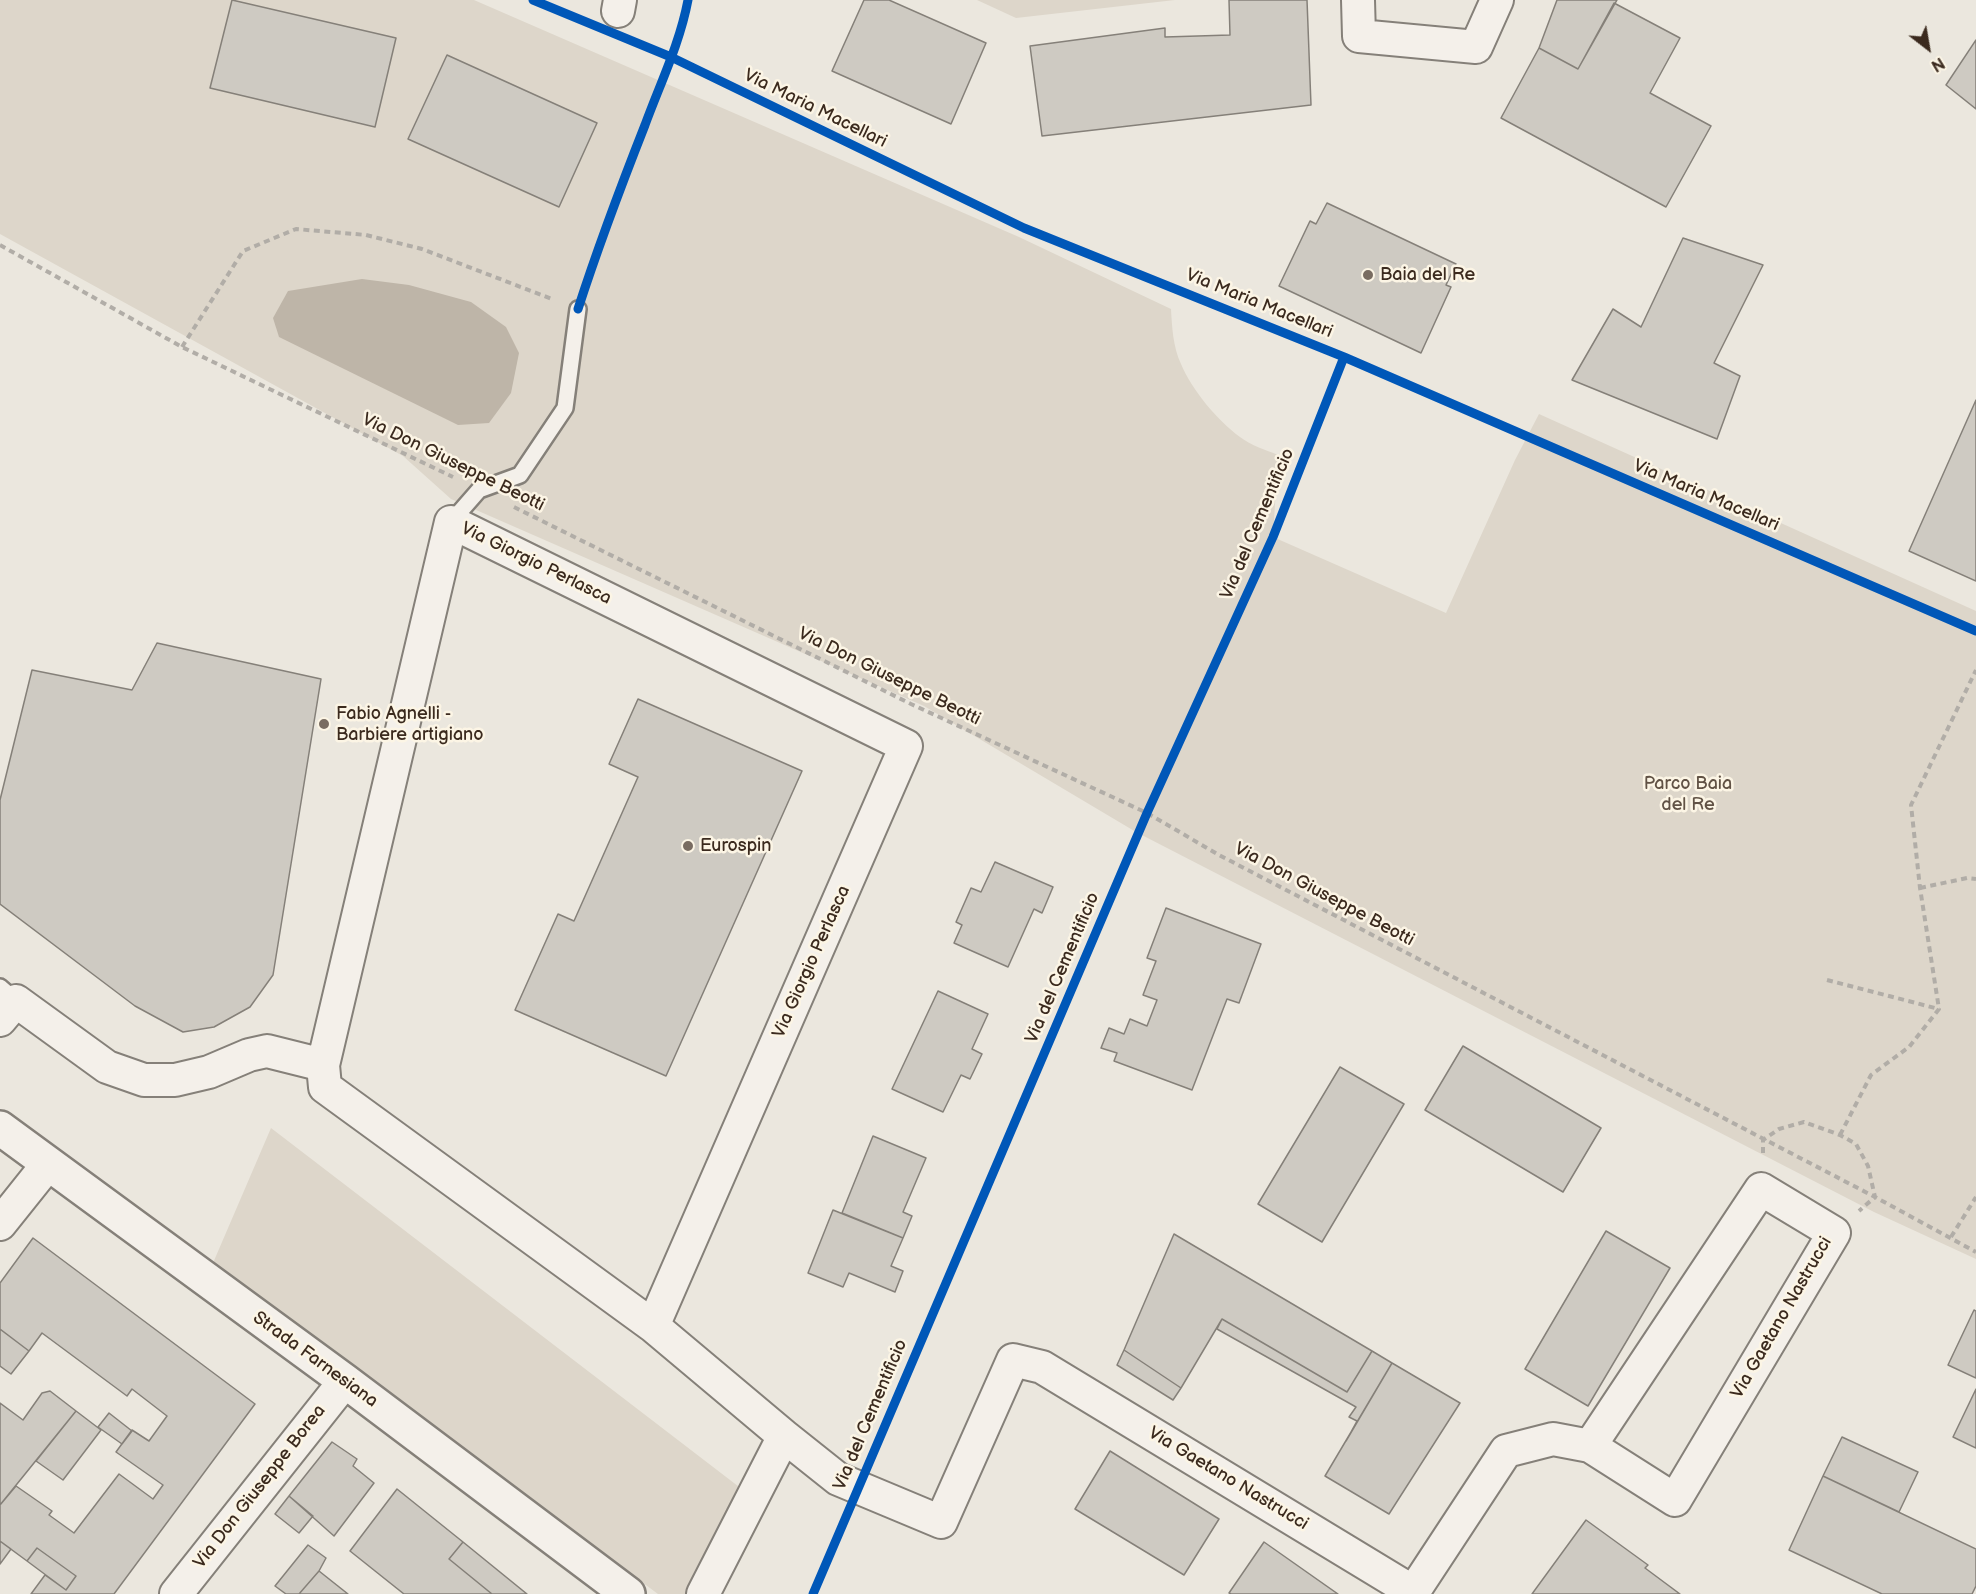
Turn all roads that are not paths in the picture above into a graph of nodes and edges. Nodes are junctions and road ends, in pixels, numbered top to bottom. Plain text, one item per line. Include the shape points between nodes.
1 (1358, 0) edge
2 (1497, 0) edge
3 (578, 309) road end
4 (451, 522) junction
5 (5, 1003) edge
6 (323, 1065) junction
7 (0, 1128) edge
8 (48, 1164) junction
9 (0, 1224) edge
10 (653, 1326) junction
11 (345, 1381) junction
12 (784, 1436) junction
13 (1590, 1446) junction
14 (1413, 1593) edge
15 (176, 1594) edge
16 (628, 1594) edge
17 (703, 1594) edge

1 - 2 street via 1359,36 1476,47
3 - 4 lane via 565,408 520,475 479,490
4 - 6 street, Via Giorgio Perlasca
4 - 10 street, Via Giorgio Perlasca via 906,746
5 - 6 street via 107,1067 144,1080 175,1080 209,1072 267,1051
6 - 10 street via 325,1087
7 - 8 street, Strada Farnesiana
8 - 9 street
8 - 11 street, Strada Farnesiana
10 - 12 street
11 - 15 street, Via Don Giuseppe Borea
11 - 16 street, Strada Farnesiana
12 - 14 street, Via Gaetano Nastrucci via 838,1479 941,1522 1013,1360 1042,1367
12 - 17 street
13 - 13 street, Via Gaetano Nastrucci via 1675,1500 1834,1233 1761,1189
13 - 14 street, Via Gaetano Nastrucci via 1553,1439 1506,1451

